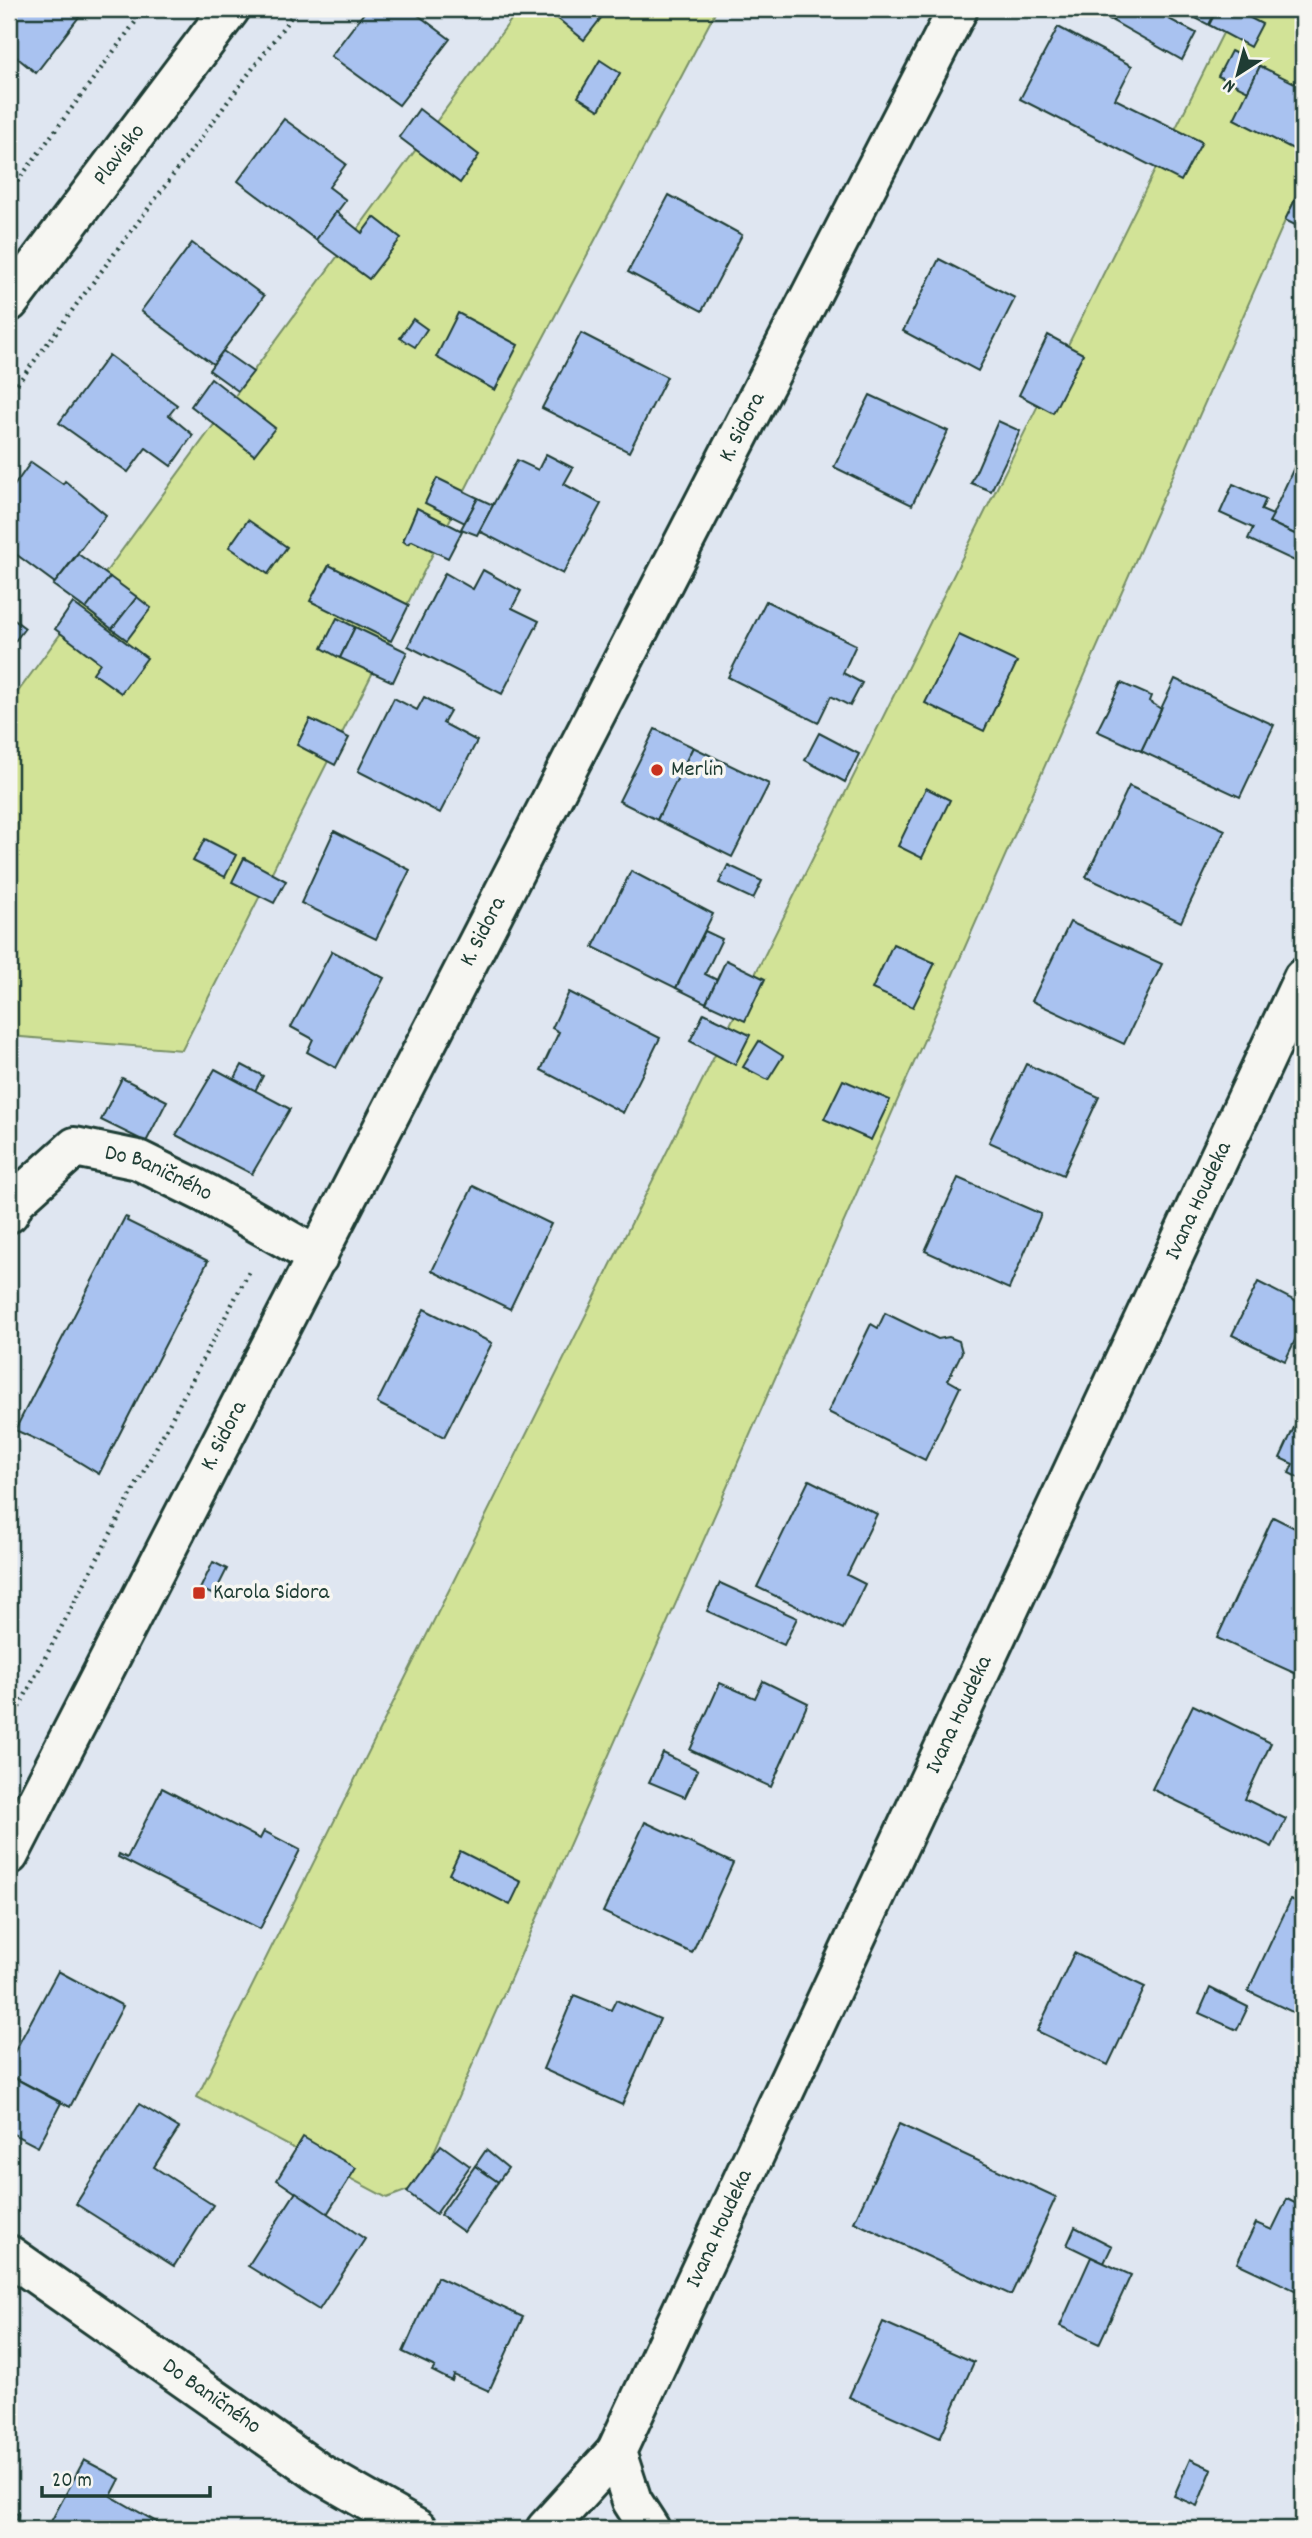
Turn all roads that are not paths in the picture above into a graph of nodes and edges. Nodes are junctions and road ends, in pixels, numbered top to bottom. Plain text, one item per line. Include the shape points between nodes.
1 (230, 9) edge
2 (958, 9) edge
3 (9, 302) edge
4 (1303, 978) edge
5 (9, 1213) edge
6 (318, 1257) junction
7 (9, 1855) edge
8 (9, 2255) edge
9 (616, 2452) junction
10 (417, 2529) edge
11 (546, 2529) edge
12 (650, 2529) edge

1 - 3 street, Plavisko
2 - 6 street, K. Sidora
4 - 9 street, Ivana Houdeka
5 - 6 street, Do Baničného via 15,1201 75,1147 138,1160
6 - 7 street, K. Sidora
8 - 10 street, Do Baničného via 321,2474
9 - 11 street, Ivana Houdeka
9 - 12 street via 632,2501

